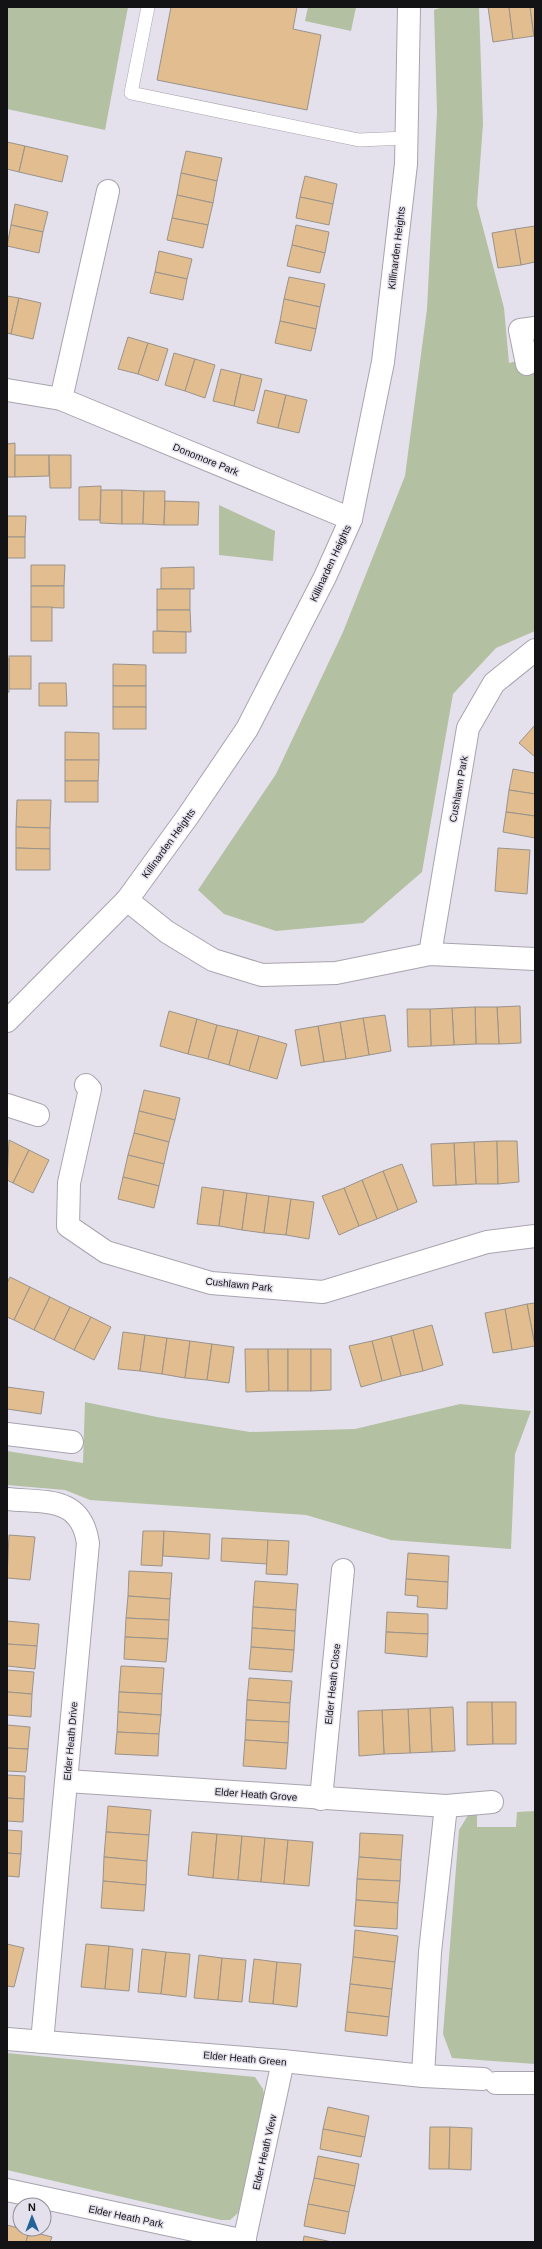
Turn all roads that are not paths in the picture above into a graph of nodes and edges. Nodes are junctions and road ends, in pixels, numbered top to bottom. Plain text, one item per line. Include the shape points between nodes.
1 (148, 7) edge
2 (409, 7) edge
3 (406, 138) junction
4 (108, 191) dead end
5 (535, 328) edge
6 (527, 364) dead end
7 (7, 390) edge
8 (61, 399) junction
9 (351, 519) junction
10 (535, 650) edge
11 (126, 900) junction
12 (430, 954) junction
13 (535, 959) edge
14 (7, 1021) edge
15 (86, 1085) dead end
16 (7, 1105) edge
17 (38, 1115) dead end
18 (535, 1236) edge
19 (7, 1434) edge
20 (72, 1442) dead end
21 (7, 1499) edge
22 (343, 1570) dead end
23 (66, 1781) junction
24 (321, 1799) junction
25 (492, 1802) dead end
26 (446, 1806) junction
27 (7, 2039) edge
28 (42, 2042) junction
29 (283, 2061) junction
30 (423, 2076) junction
31 (535, 2084) edge
32 (7, 2190) edge
33 (244, 2241) edge

1 - 3 lane via 131,93 359,140
2 - 3 street, Killinarden Heights
3 - 9 street, Killinarden Heights via 406,164 383,362
4 - 8 street
5 - 6 street via 520,330
7 - 8 street, Donomore Park
8 - 9 street, Donomore Park
9 - 11 street, Killinarden Heights via 325,578 247,729 188,816
10 - 12 street, Cushlawn Park via 494,683 468,728
11 - 12 street via 167,932 213,960 262,975 336,973
11 - 14 street, Killinarden Heights
12 - 13 street
15 - 18 street, Cushlawn Park via 90,1089 69,1184 68,1226 106,1252 211,1283 323,1292 488,1242
16 - 17 street
19 - 20 street
21 - 23 street, Elder Heath Drive via 61,1504 76,1513 86,1527 88,1543
22 - 24 street, Elder Heath Close
23 - 24 street, Elder Heath Grove
23 - 28 street, Elder Heath Drive
24 - 26 street, Elder Heath Grove
25 - 26 street, Elder Heath Grove
26 - 30 street via 430,1952
27 - 28 street, Elder Heath Green
28 - 29 street, Elder Heath Green
29 - 30 street, Elder Heath Green
29 - 33 street, Elder Heath View
30 - 31 street, Elder Heath Green
32 - 33 street, Elder Heath Park

